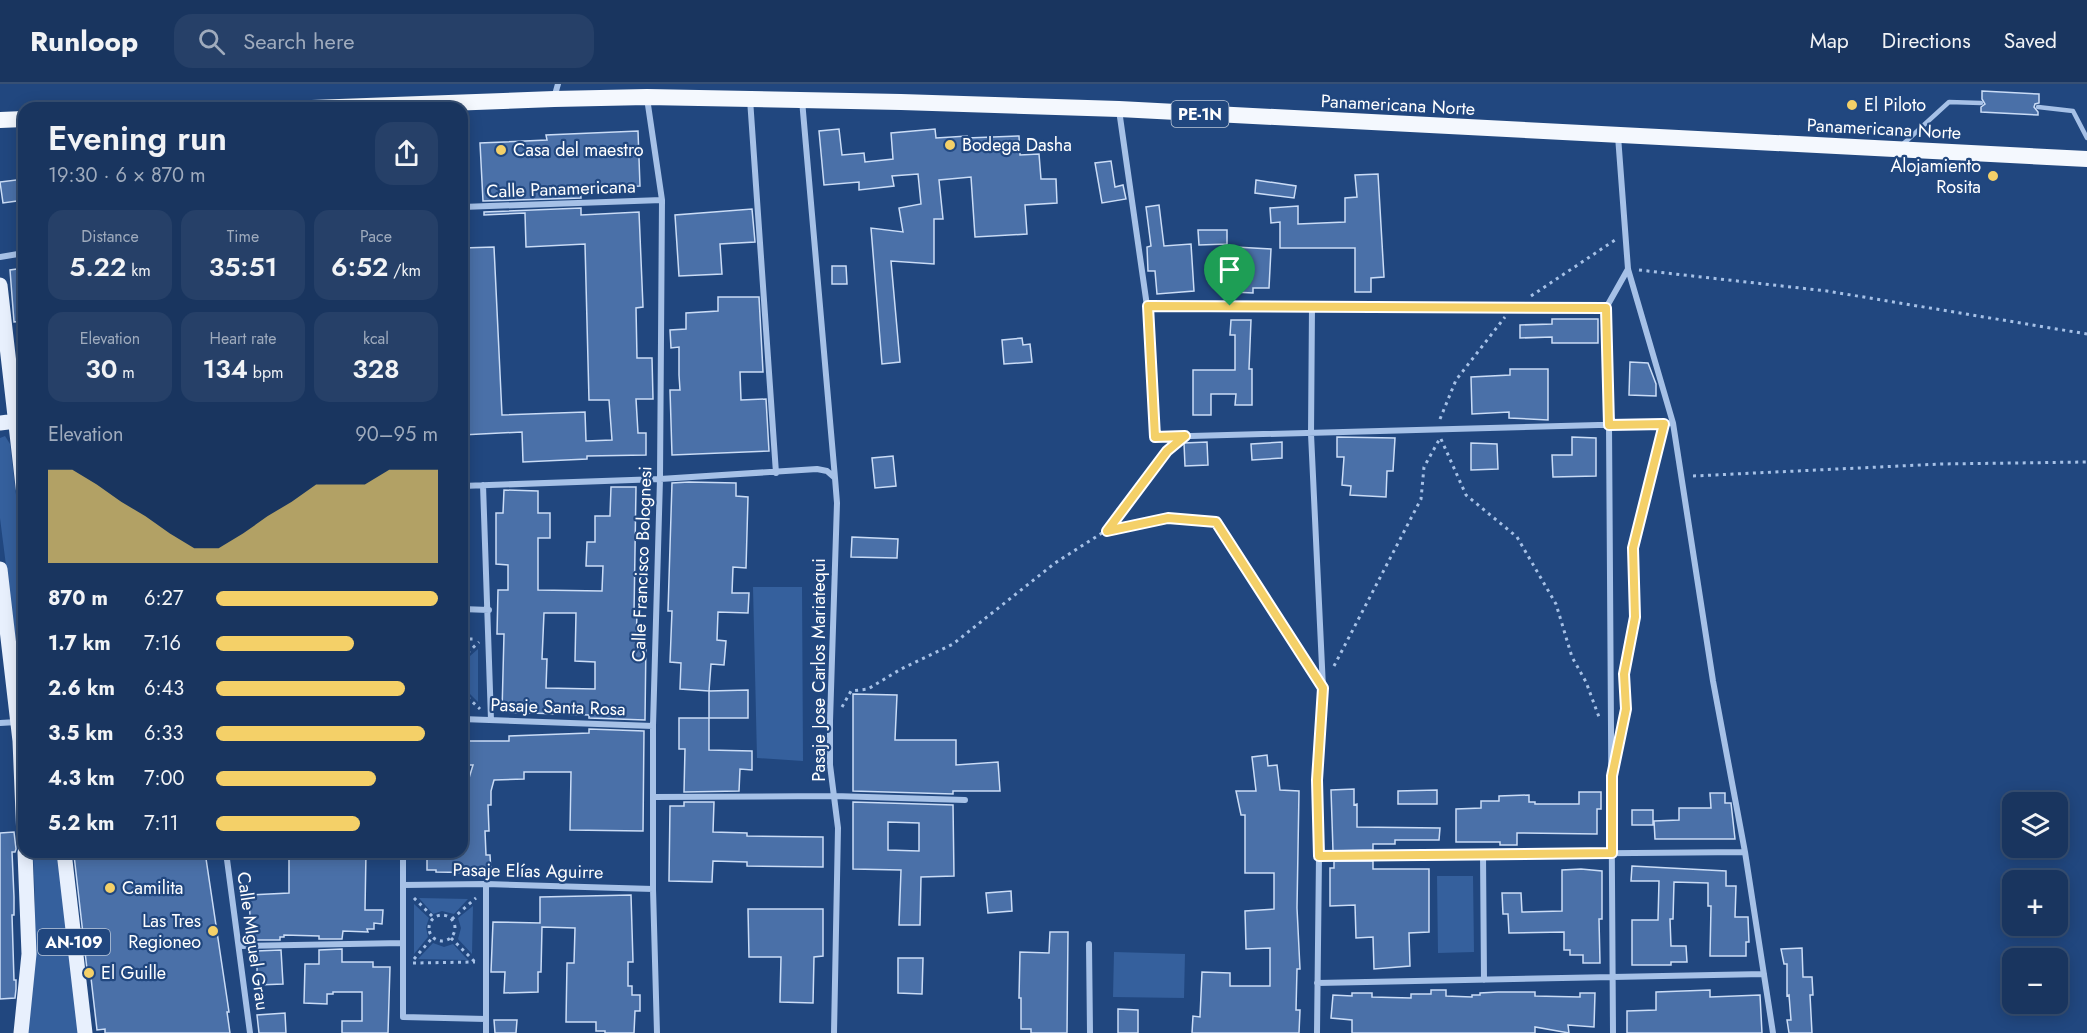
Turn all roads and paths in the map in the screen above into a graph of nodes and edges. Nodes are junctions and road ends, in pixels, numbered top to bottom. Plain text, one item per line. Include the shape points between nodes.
1 (556, 91) edge
2 (647, 97) junction
3 (750, 99) junction
4 (802, 100) junction
5 (468, 103) edge
6 (1981, 103) dead end
7 (2038, 107) dead end
8 (1119, 109) junction
9 (18, 119) edge
10 (0, 120) edge
11 (1618, 136) junction
12 (2087, 138) edge
13 (1898, 148) junction
14 (2087, 159) edge
15 (662, 200) junction
16 (468, 207) edge
17 (1627, 232) junction
18 (18, 254) edge
19 (0, 257) edge
20 (1628, 269) junction
21 (0, 285) edge
22 (1148, 306) junction
23 (1312, 306) junction
24 (1513, 307) junction
25 (1606, 308) junction
26 (2087, 333) edge
27 (16, 421) junction
28 (0, 423) edge
29 (1673, 423) junction
30 (1664, 424) junction
31 (1609, 425) junction
32 (1436, 430) junction
33 (1311, 434) junction
34 (1185, 436) junction
35 (18, 440) edge
36 (2087, 462) edge
37 (776, 473) junction
38 (1682, 477) junction
39 (835, 478) junction
40 (660, 479) junction
41 (483, 485) junction
42 (468, 486) edge
43 (1107, 531) junction
44 (0, 569) edge
45 (468, 609) edge
46 (489, 610) junction
47 (468, 639) edge
48 (468, 652) edge
49 (1323, 688) junction
50 (468, 697) edge
51 (18, 699) edge
52 (482, 710) dead end
53 (1600, 718) dead end
54 (468, 719) edge
55 (491, 720) junction
56 (18, 721) edge
57 (830, 721) junction
58 (0, 723) edge
59 (653, 726) junction
60 (1622, 731) dead end
61 (834, 796) junction
62 (653, 797) junction
63 (965, 800) dead end
64 (1745, 852) junction
65 (1612, 853) junction
66 (1483, 854) junction
67 (1319, 856) junction
68 (25, 858) edge
69 (65, 858) edge
70 (227, 858) edge
71 (403, 858) edge
72 (486, 884) junction
73 (403, 885) junction
74 (653, 889) junction
75 (412, 896) dead end
76 (478, 897) dead end
77 (434, 918) junction
78 (452, 919) junction
79 (433, 937) junction
80 (451, 938) junction
81 (403, 943) junction
82 (1089, 944) dead end
83 (239, 946) junction
84 (1764, 974) junction
85 (1613, 978) junction
86 (1484, 980) junction
87 (1317, 983) junction
88 (486, 1019) junction
89 (21, 1033) edge
90 (85, 1033) edge
91 (250, 1033) edge
92 (486, 1033) edge
93 (657, 1033) edge
94 (834, 1033) edge
95 (1090, 1033) edge
96 (1317, 1033) edge
97 (1613, 1033) edge
98 (1773, 1033) edge

1 - 2 highway, Panamericana Norte / PE-1N
1 - 5 highway, Panamericana Norte / PE-1N
2 - 3 highway, Panamericana Norte / PE-1N
2 - 15 street, Calle Francisco Bolognesi
3 - 4 highway, Panamericana Norte / PE-1N
3 - 37 street
4 - 8 highway, Panamericana Norte / PE-1N
4 - 39 street, Pasaje Jose Carlos Mariatequi
6 - 13 lane via 1949,102
7 - 12 lane via 2073,111
8 - 11 highway, Panamericana Norte / PE-1N
8 - 22 street
9 - 10 highway
11 - 13 highway, Panamericana Norte / PE-1N
11 - 17 street
13 - 14 highway, Panamericana Norte / PE-1N
15 - 16 street, Calle Panamericana
15 - 40 street, Calle Francisco Bolognesi
17 - 20 street
17 - 24 path
18 - 19 street
20 - 25 street
20 - 26 path via 1827,291
20 - 29 street
21 - 27 main road
22 - 23 street
22 - 34 street via 1155,437
23 - 24 street
23 - 33 street
24 - 25 street
24 - 32 path via 1456,380
25 - 31 street
27 - 28 main road
27 - 35 main road
29 - 30 street
29 - 38 street
30 - 31 street
30 - 60 path via 1633,548 1635,617 1624,674 1626,709
31 - 32 street
31 - 65 street
32 - 33 street
33 - 34 street
33 - 49 street
34 - 43 path via 1167,451
36 - 38 path via 1941,464
37 - 39 street via 816,469
37 - 40 street
38 - 64 street via 1713,681
39 - 57 street, Pasaje Jose Carlos Mariatequi
40 - 41 street
40 - 59 street, Calle Francisco Bolognesi
41 - 42 street
41 - 46 street
43 - 49 path via 1168,518 1216,522
43 - 57 path via 1055,563 953,644 868,689 851,691 836,719
44 - 51 main road
45 - 46 street
46 - 55 street
47 - 48 path via 482,639
49 - 53 path via 1421,499 1424,467 1440,439 1466,495 1517,537 1557,604 1572,657
49 - 67 street via 1317,780
50 - 52 path
54 - 55 street, Pasaje Santa Rosa
55 - 59 street, Pasaje Santa Rosa
56 - 58 street
57 - 61 street, Pasaje Jose Carlos Mariatequi
59 - 62 street, Calle Francisco Bolognesi
61 - 62 street
61 - 63 street
61 - 94 street, Pasaje Jose Carlos Mariatequi via 838,828
62 - 74 street, Calle Francisco Bolognesi
64 - 65 street
64 - 84 street
65 - 66 street
65 - 85 street
66 - 67 street
66 - 86 street
67 - 87 street
68 - 89 main road, AN-109 via 28,954
69 - 90 main road, AN-109
70 - 83 street, Calle MIguel Grau
71 - 73 street
72 - 73 street, Pasaje Elías Aguirre
72 - 74 street, Pasaje Elías Aguirre
72 - 88 street
73 - 81 street
74 - 93 street, Calle Francisco Bolognesi
75 - 77 path
76 - 78 path
77 - 78 path via 443,915
77 - 79 path via 429,927
78 - 80 path via 456,929
79 - 80 path via 442,941
79 - 80 path via 411,963 475,962
81 - 83 street
81 - 88 street via 403,1017
82 - 95 street
83 - 91 street, Calle MIguel Grau
84 - 85 street
84 - 98 street
85 - 86 street
85 - 97 street
86 - 87 street
87 - 96 street
88 - 92 street

